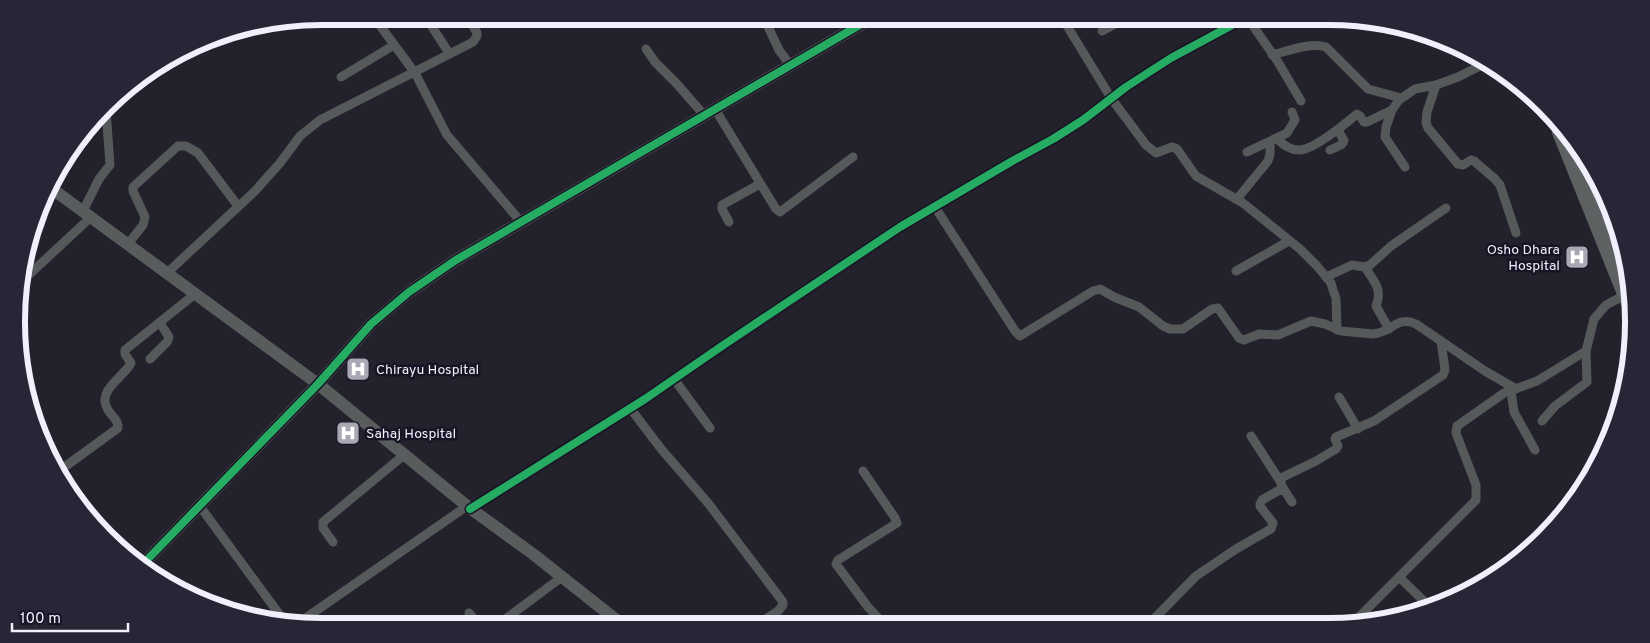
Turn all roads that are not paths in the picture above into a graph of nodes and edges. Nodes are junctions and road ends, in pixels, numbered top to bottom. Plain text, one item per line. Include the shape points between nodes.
1 (379, 25) edge
2 (431, 25) edge
3 (472, 25) edge
4 (767, 25) edge
5 (859, 25) edge
6 (1066, 25) edge
7 (1113, 25) edge
8 (1226, 25) edge
9 (1253, 25) edge
10 (1102, 31) dead end
11 (394, 45) junction
12 (646, 49) dead end
13 (449, 53) junction
14 (1272, 55) junction
15 (790, 65) junction
16 (1479, 66) edge
17 (415, 73) junction
18 (341, 77) dead end
19 (1436, 86) junction
20 (1111, 98) junction
21 (1402, 98) junction
22 (1301, 101) dead end
23 (1392, 110) junction
24 (710, 112) junction
25 (1292, 112) dead end
26 (107, 118) edge
27 (1338, 130) junction
28 (1273, 140) junction
29 (1565, 143) edge
30 (1330, 150) dead end
31 (1247, 152) dead end
32 (853, 157) dead end
33 (1405, 167) dead end
34 (760, 184) junction
35 (55, 191) edge
36 (1237, 199) junction
37 (1598, 199) edge
38 (238, 206) junction
39 (935, 207) junction
40 (1446, 208) dead end
41 (87, 214) junction
42 (521, 222) junction
43 (729, 222) dead end
44 (1608, 232) edge
45 (1516, 233) dead end
46 (1289, 241) junction
47 (128, 244) junction
48 (1365, 267) junction
49 (1619, 267) edge
50 (1236, 271) dead end
51 (30, 273) edge
52 (168, 274) junction
53 (1326, 277) junction
54 (195, 294) junction
55 (1624, 298) edge
56 (160, 323) junction
57 (1389, 328) junction
58 (1337, 330) junction
59 (1441, 341) junction
60 (1586, 351) junction
61 (150, 360) dead end
62 (674, 379) junction
63 (318, 384) junction
64 (1514, 390) junction
65 (1339, 397) dead end
66 (630, 408) junction
67 (1542, 421) dead end
68 (710, 428) dead end
69 (1358, 429) junction
70 (1251, 436) dead end
71 (1535, 450) dead end
72 (404, 455) junction
73 (64, 468) edge
74 (864, 471) dead end
75 (1281, 485) junction
76 (1292, 502) dead end
77 (199, 505) junction
78 (468, 508) junction
79 (333, 542) dead end
80 (146, 561) edge
81 (562, 577) junction
82 (1399, 577) junction
83 (1425, 602) edge
84 (469, 613) dead end
85 (278, 614) edge
86 (1360, 616) edge
87 (307, 617) edge
88 (473, 618) edge
89 (507, 618) edge
90 (614, 618) edge
91 (767, 618) edge
92 (879, 618) edge
93 (1155, 618) edge

1 - 11 street
2 - 13 street
3 - 13 street via 477,33 476,39
4 - 15 street
5 - 15 street
6 - 20 street
7 - 10 street
8 - 20 street
9 - 14 street
11 - 17 street
11 - 18 street
12 - 24 street via 655,62
13 - 17 street
14 - 21 street via 1309,46 1326,47 1368,89
14 - 22 street
15 - 24 street
16 - 19 street
17 - 38 street via 329,114 300,136 265,181
17 - 42 street via 447,135
19 - 21 street via 1415,90
19 - 45 street via 1426,117 1428,128 1458,164 1474,161 1497,181
20 - 36 street via 1151,150 1156,153 1175,148 1196,176
20 - 39 street via 1061,134
21 - 23 street
23 - 27 street via 1368,122 1357,114
23 - 33 street via 1385,138
24 - 34 street
24 - 42 street
25 - 28 street via 1294,124 1287,133
26 - 41 street via 110,165 99,179
27 - 28 street via 1301,150 1290,149
27 - 30 street via 1344,141
28 - 31 street
28 - 36 street via 1268,162
29 - 44 highway
32 - 34 street via 780,212
34 - 43 street via 722,205
35 - 41 street
36 - 46 street
37 - 44 highway
38 - 47 street via 198,153 186,146 178,146 133,187 145,217
38 - 52 street
39 - 58 street via 1020,336 1100,289 1134,304 1170,329 1182,329 1214,308 1220,310 1242,340 1259,334 1278,335 1311,321
39 - 62 street via 845,263
40 - 48 street
41 - 47 street
41 - 51 street
42 - 63 street via 409,292 371,324
44 - 49 highway
46 - 50 street
46 - 53 street
47 - 52 street
48 - 53 street via 1352,265
48 - 57 street via 1380,296 1376,306
52 - 54 street
53 - 58 street via 1336,298
54 - 56 street
54 - 63 street
55 - 60 street via 1606,305 1596,315
56 - 61 street via 169,337
56 - 73 street via 125,350 131,363 107,393 105,404 118,428
57 - 58 street via 1379,334
57 - 59 street via 1404,320 1410,321
59 - 64 street
59 - 69 street via 1443,375
60 - 64 street via 1537,381
60 - 67 street via 1588,382 1555,406
62 - 66 street
62 - 68 street
63 - 72 street
63 - 77 street
64 - 71 street via 1514,412
64 - 82 street via 1456,426 1476,485 1476,500
65 - 69 street
66 - 78 street
66 - 91 street via 708,502 782,602 778,611
69 - 75 street via 1334,438 1338,446 1336,449 1283,477
70 - 75 street
72 - 78 street
72 - 79 street via 323,522 323,528
74 - 92 street via 897,523 836,564
75 - 76 street
75 - 93 street via 1260,504 1272,523 1271,529 1196,576
77 - 80 street
77 - 85 street
78 - 81 street
78 - 87 street
81 - 89 street
81 - 90 street
82 - 83 street
82 - 86 street
84 - 88 street

